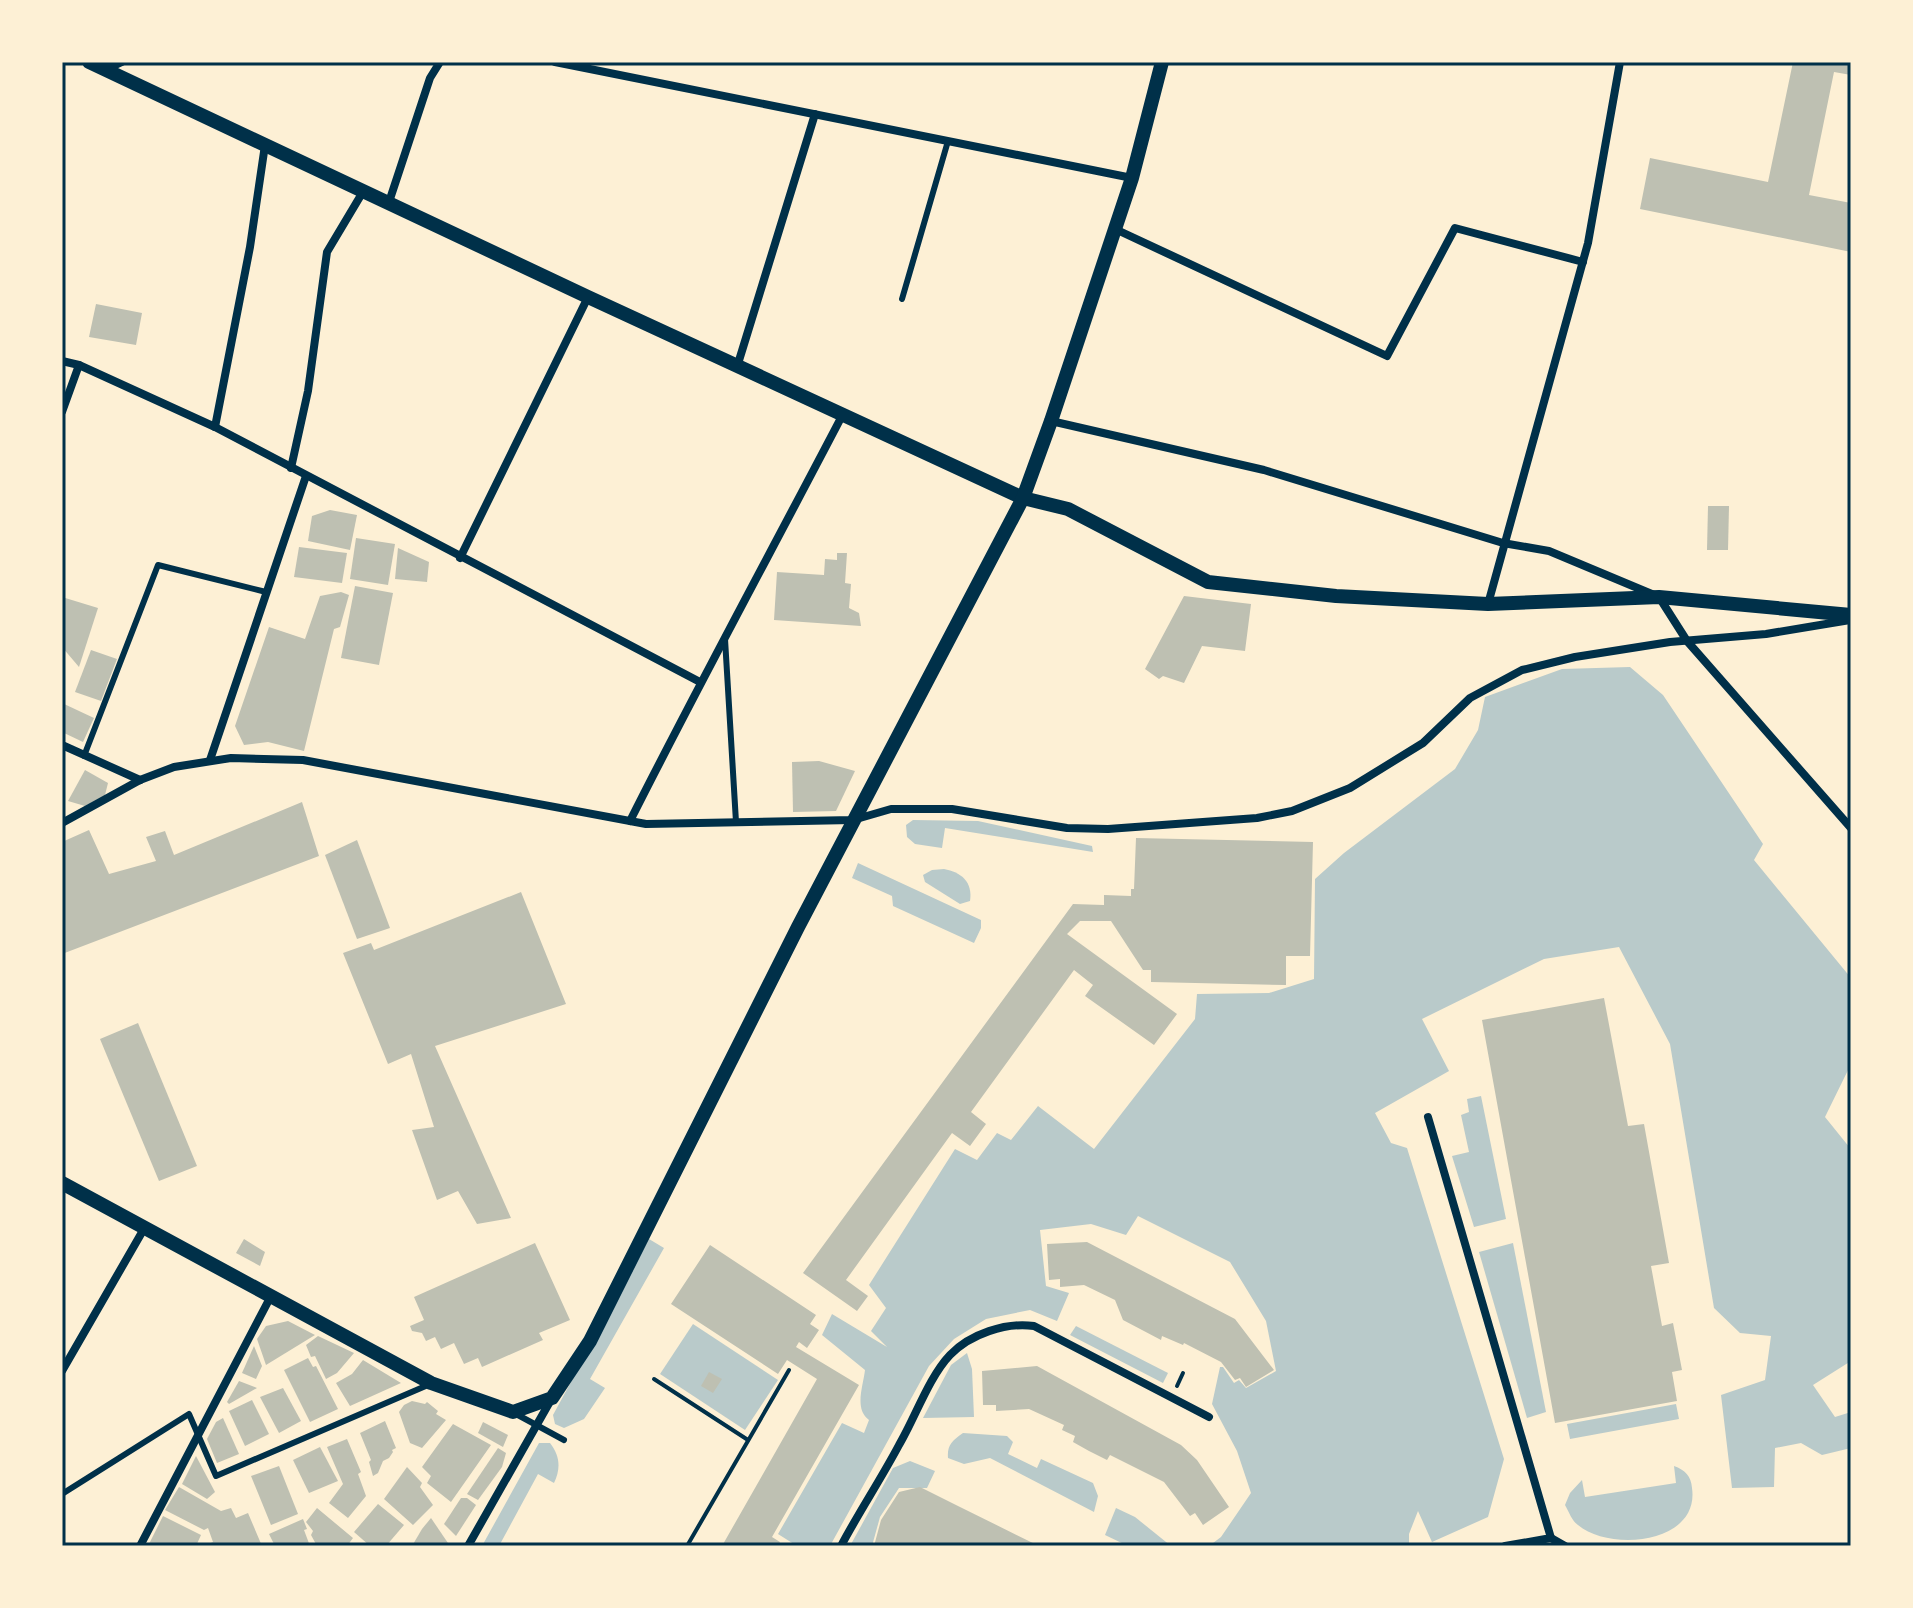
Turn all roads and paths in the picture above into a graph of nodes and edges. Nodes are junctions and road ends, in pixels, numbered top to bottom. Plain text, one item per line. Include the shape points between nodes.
1 (89, 62) edge
2 (122, 62) edge
3 (440, 62) edge
4 (555, 62) edge
5 (1162, 62) edge
6 (1620, 62) edge
7 (577, 64) edge
8 (106, 70) junction
9 (815, 114) junction
10 (948, 141) junction
11 (265, 144) junction
12 (1132, 178) junction
13 (364, 190) junction
14 (389, 202) junction
15 (1115, 229) junction
16 (1583, 262) junction
17 (588, 297) junction
18 (902, 299) dead end
19 (62, 361) edge
20 (79, 365) junction
21 (737, 367) junction
22 (62, 412) edge
23 (843, 414) junction
24 (1051, 421) junction
25 (215, 427) junction
26 (291, 468) junction
27 (306, 476) junction
28 (1023, 498) junction
29 (1503, 543) junction
30 (460, 558) junction
31 (266, 592) junction
32 (1659, 597) junction
33 (1488, 604) junction
34 (1851, 617) edge
35 (725, 639) junction
36 (1687, 641) junction
37 (700, 682) junction
38 (62, 745) edge
39 (84, 757) junction
40 (210, 760) junction
41 (140, 780) junction
42 (853, 820) junction
43 (630, 821) junction
44 (736, 822) junction
45 (62, 823) edge
46 (1851, 828) edge
47 (1428, 1117) dead end
48 (62, 1183) edge
49 (145, 1227) junction
50 (271, 1296) junction
51 (789, 1370) dead end
52 (62, 1371) edge
53 (654, 1379) dead end
54 (431, 1383) junction
55 (552, 1398) junction
56 (513, 1412) junction
57 (1209, 1417) dead end
58 (536, 1425) junction
59 (199, 1434) junction
60 (564, 1440) dead end
61 (748, 1440) junction
62 (62, 1494) edge
63 (1551, 1538) junction
64 (140, 1546) edge
65 (468, 1546) edge
66 (687, 1546) edge
67 (841, 1546) edge
68 (1505, 1546) edge
69 (1565, 1546) edge

1 - 8 street
2 - 8 street
3 - 14 street
4 - 7 street
5 - 12 street
6 - 16 street
7 - 9 street
8 - 11 street
9 - 10 street
9 - 21 street
10 - 12 street
10 - 18 lane
11 - 13 street
11 - 25 street
12 - 15 street
13 - 14 street
13 - 26 street via 327,252 308,391
14 - 17 street
15 - 16 street via 1387,356 1455,228
15 - 24 street
16 - 29 street
17 - 21 street
17 - 30 street
19 - 20 street
20 - 22 street
20 - 25 street
21 - 23 street
23 - 28 street
23 - 35 street
24 - 28 street
24 - 29 street via 1264,470
25 - 26 street
26 - 27 street
27 - 30 street
27 - 31 street
28 - 33 street via 1068,509 1208,582
28 - 42 street
29 - 32 street via 1549,551
29 - 33 street
30 - 37 street
31 - 39 lane via 158,565
31 - 40 street
32 - 33 street
32 - 34 street
32 - 36 street
34 - 36 street via 1766,634
35 - 37 street
35 - 44 lane
36 - 42 street via 1522,670 1470,698 1423,743 1350,788 1292,811 1108,829 1067,828 952,809 891,809
36 - 46 street
37 - 43 street
38 - 39 street
39 - 41 street
40 - 41 street
40 - 43 street via 303,760
41 - 45 street
42 - 44 street
42 - 55 street via 590,1341
43 - 44 street
47 - 63 street
48 - 49 street
49 - 50 street
49 - 52 street
50 - 54 street
50 - 59 street
51 - 61 path
53 - 61 path
54 - 56 street
54 - 59 lane via 216,1476
55 - 56 street
55 - 58 street
56 - 58 lane
57 - 67 street via 1034,1326 997,1329 951,1353 940,1368
58 - 60 lane
58 - 65 street
59 - 62 lane via 189,1414
59 - 64 street
61 - 66 path
63 - 68 street
63 - 69 street

